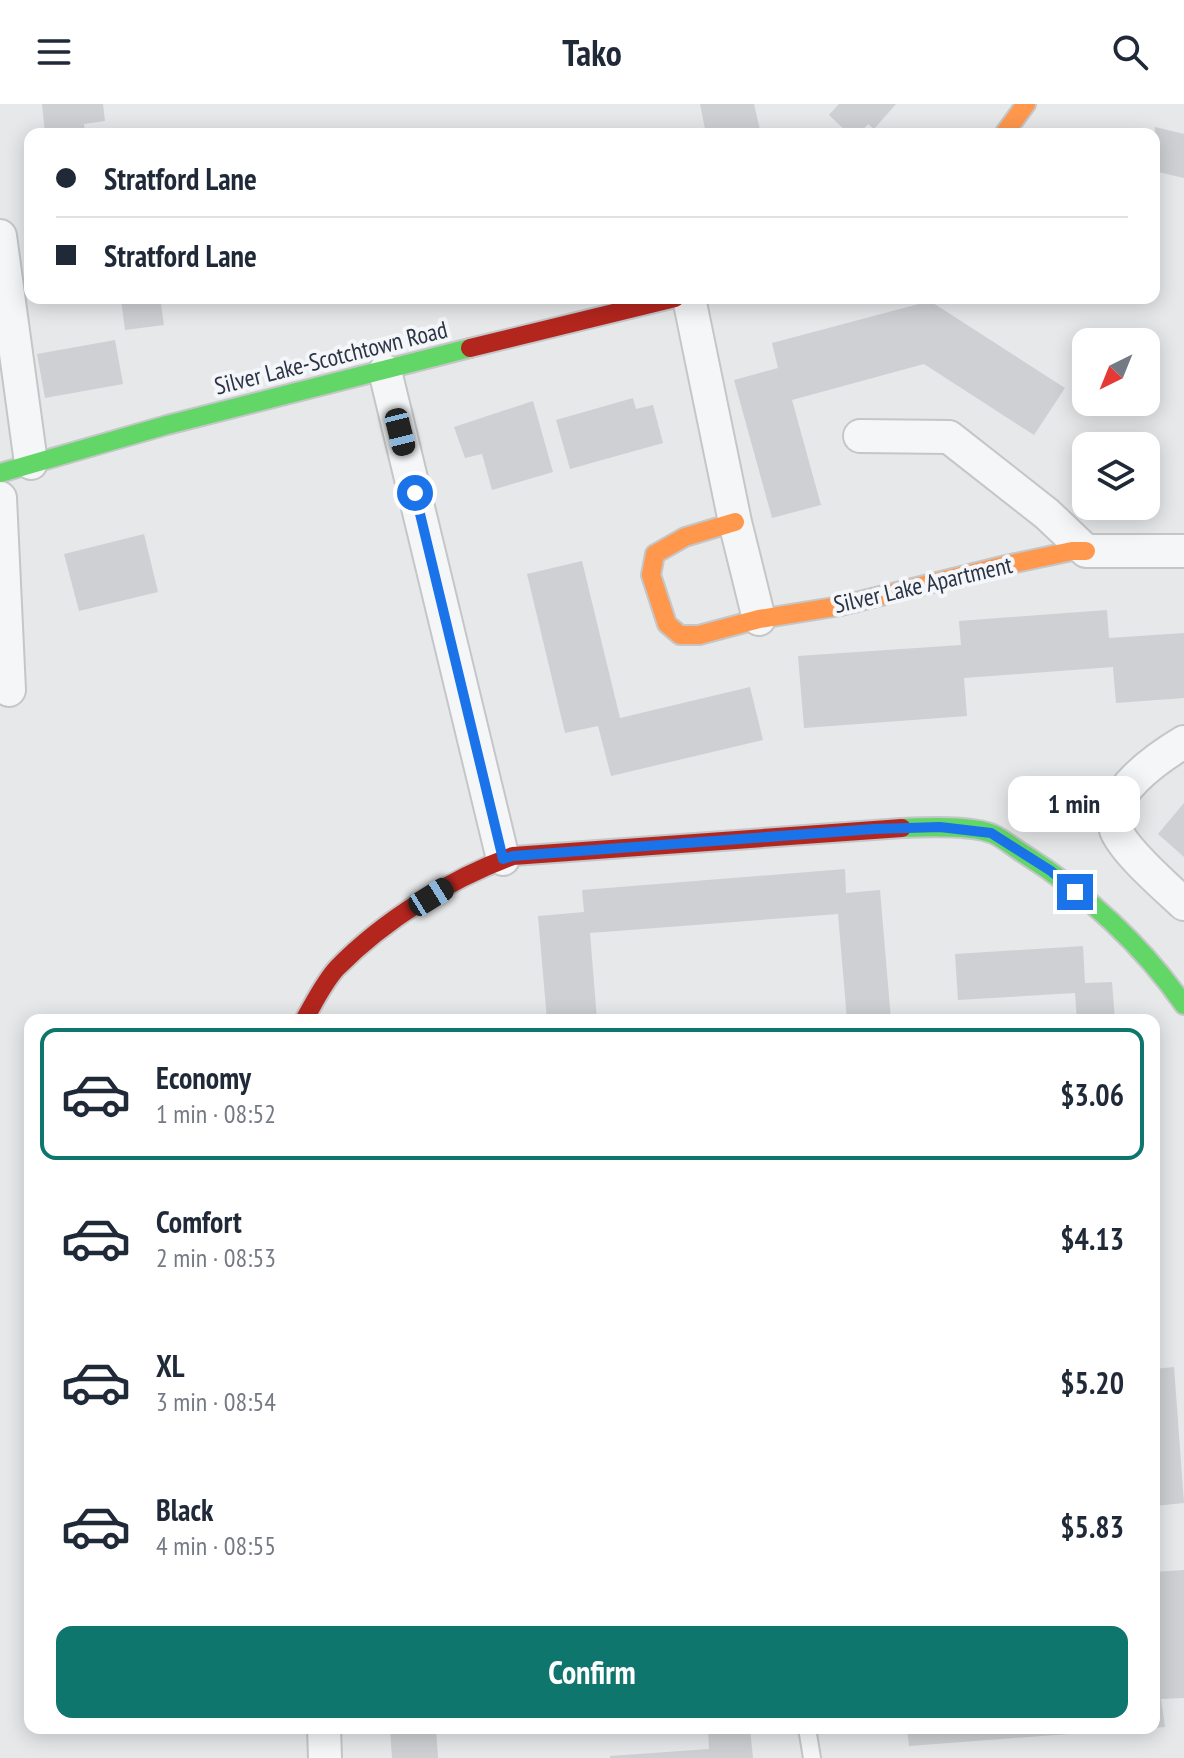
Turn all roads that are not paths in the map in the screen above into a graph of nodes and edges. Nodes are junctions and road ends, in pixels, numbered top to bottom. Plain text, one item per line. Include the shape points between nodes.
1 (1026, 104) edge
2 (1008, 128) edge
3 (0, 236) edge
4 (651, 304) edge
5 (690, 304) edge
6 (385, 371) junction
7 (860, 436) dead end
8 (31, 463) junction
9 (0, 473) edge
10 (0, 498) edge
11 (735, 522) junction
12 (1086, 551) junction
13 (1184, 551) edge
14 (759, 619) junction
15 (9, 690) dead end
16 (1184, 742) edge
17 (503, 859) junction
18 (1184, 904) edge
19 (1184, 1005) edge
20 (308, 1014) edge
21 (324, 1734) edge
22 (808, 1734) edge
23 (325, 1758) edge
24 (812, 1758) edge

1 - 2 street
3 - 8 street
4 - 6 street, Silver Lake-Scotchtown Road
5 - 11 street
6 - 8 street, Silver Lake-Scotchtown Road via 219,410
6 - 17 street
7 - 12 street via 949,437
8 - 9 street, Silver Lake-Scotchtown Road
10 - 15 street
11 - 14 street
11 - 14 street, Silver Lake Apartment via 685,537 655,554 651,575 667,624 680,635
12 - 13 street, Silver Lake Apartment
12 - 14 street, Silver Lake Apartment
16 - 18 street via 1139,774 1118,800 1113,816 1116,831 1128,846
17 - 19 street via 874,829 940,827 991,833 1051,871 1122,933
17 - 20 street via 476,869 385,926 335,970
21 - 23 street
22 - 24 lane

